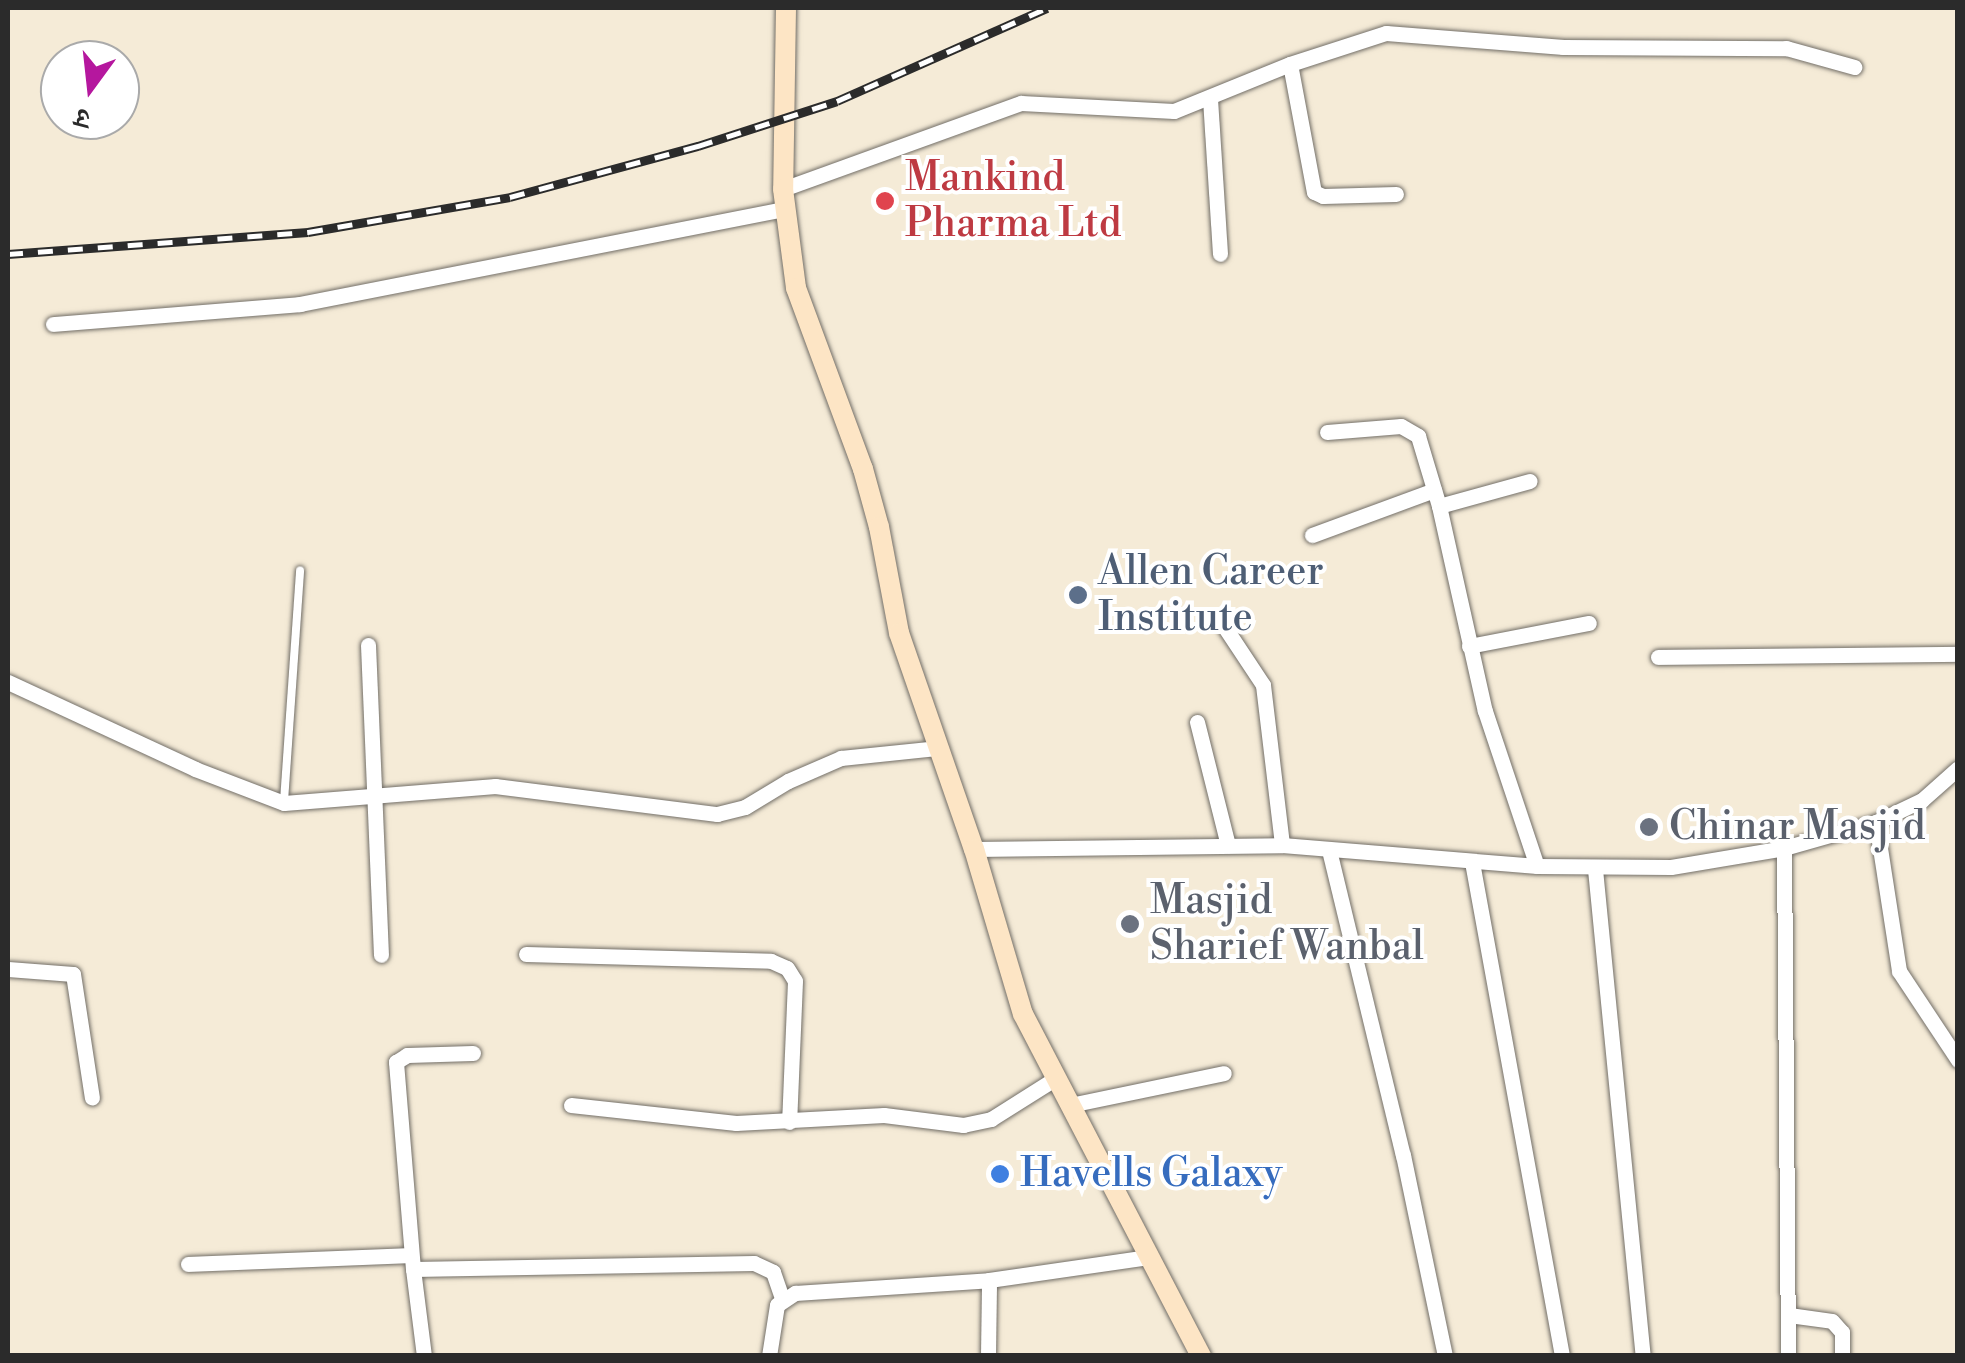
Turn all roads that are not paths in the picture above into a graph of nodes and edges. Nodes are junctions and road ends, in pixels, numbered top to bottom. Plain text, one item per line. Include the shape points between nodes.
1 (786, 8) edge
2 (1290, 64) junction
3 (1854, 67) dead end
4 (1210, 99) junction
5 (1396, 194) dead end
6 (784, 199) junction
7 (1220, 254) dead end
8 (53, 324) dead end
9 (1326, 432) dead end
10 (1530, 482) dead end
11 (1434, 490) junction
12 (1439, 506) junction
13 (1312, 535) dead end
14 (300, 571) dead end
15 (1589, 623) dead end
16 (1224, 626) dead end
17 (368, 645) dead end
18 (1469, 646) junction
19 (1958, 654) edge
20 (1658, 656) dead end
21 (8, 682) edge
22 (1197, 722) dead end
23 (938, 748) junction
24 (1958, 768) edge
25 (374, 794) junction
26 (284, 803) junction
27 (1876, 822) junction
28 (1228, 844) junction
29 (1282, 845) junction
30 (974, 848) junction
31 (1784, 848) junction
32 (1328, 850) junction
33 (1472, 862) junction
34 (1538, 866) junction
35 (1595, 868) junction
36 (526, 954) dead end
37 (381, 955) dead end
38 (8, 969) edge
39 (474, 1053) dead end
40 (1958, 1060) edge
41 (1224, 1073) dead end
42 (1056, 1078) junction
43 (92, 1098) dead end
44 (571, 1104) dead end
45 (1070, 1105) junction
46 (790, 1122) junction
47 (1148, 1257) junction
48 (412, 1262) junction
49 (188, 1264) dead end
50 (989, 1280) junction
51 (782, 1298) junction
52 (1789, 1315) junction
53 (424, 1356) edge
54 (769, 1356) edge
55 (988, 1356) edge
56 (1201, 1356) edge
57 (1445, 1356) edge
58 (1562, 1356) edge
59 (1643, 1356) edge
60 (1788, 1356) edge
61 (1842, 1356) edge

1 - 6 main road
2 - 3 street via 1386,33 1562,47 1786,48
2 - 4 street
2 - 5 street via 1314,192
4 - 6 street via 1174,112 1142,113 1021,103
4 - 7 street
6 - 8 street via 300,304
6 - 23 main road via 796,288 863,469 899,633
9 - 11 street via 1408,426 1418,436
10 - 12 street
11 - 12 street
11 - 13 street
12 - 18 street
14 - 26 lane
15 - 18 street
16 - 29 street via 1263,685
17 - 25 street
18 - 34 street
19 - 20 street
21 - 26 street
22 - 28 street
23 - 25 street via 841,758 744,807 716,814 494,786
23 - 30 main road
24 - 27 street via 1922,800
25 - 26 street
25 - 37 street
27 - 31 street
27 - 40 street via 1900,971
28 - 29 street
28 - 30 street
29 - 32 street
30 - 42 main road via 1023,1014
31 - 35 street via 1671,868
31 - 52 street
32 - 33 street
32 - 57 street
33 - 34 street
33 - 58 street
34 - 35 street
35 - 59 street
36 - 46 street via 771,961 787,968 795,981
38 - 43 street via 73,974
39 - 48 street via 407,1055 396,1062
41 - 45 street
42 - 45 main road
42 - 46 street via 978,1124 884,1115
44 - 46 street
45 - 47 main road
47 - 50 street
47 - 56 main road
48 - 49 street
48 - 51 street via 754,1264 773,1272
48 - 53 street
50 - 51 street
50 - 55 street
51 - 54 street
52 - 60 street
52 - 61 street via 1832,1320 1842,1332

